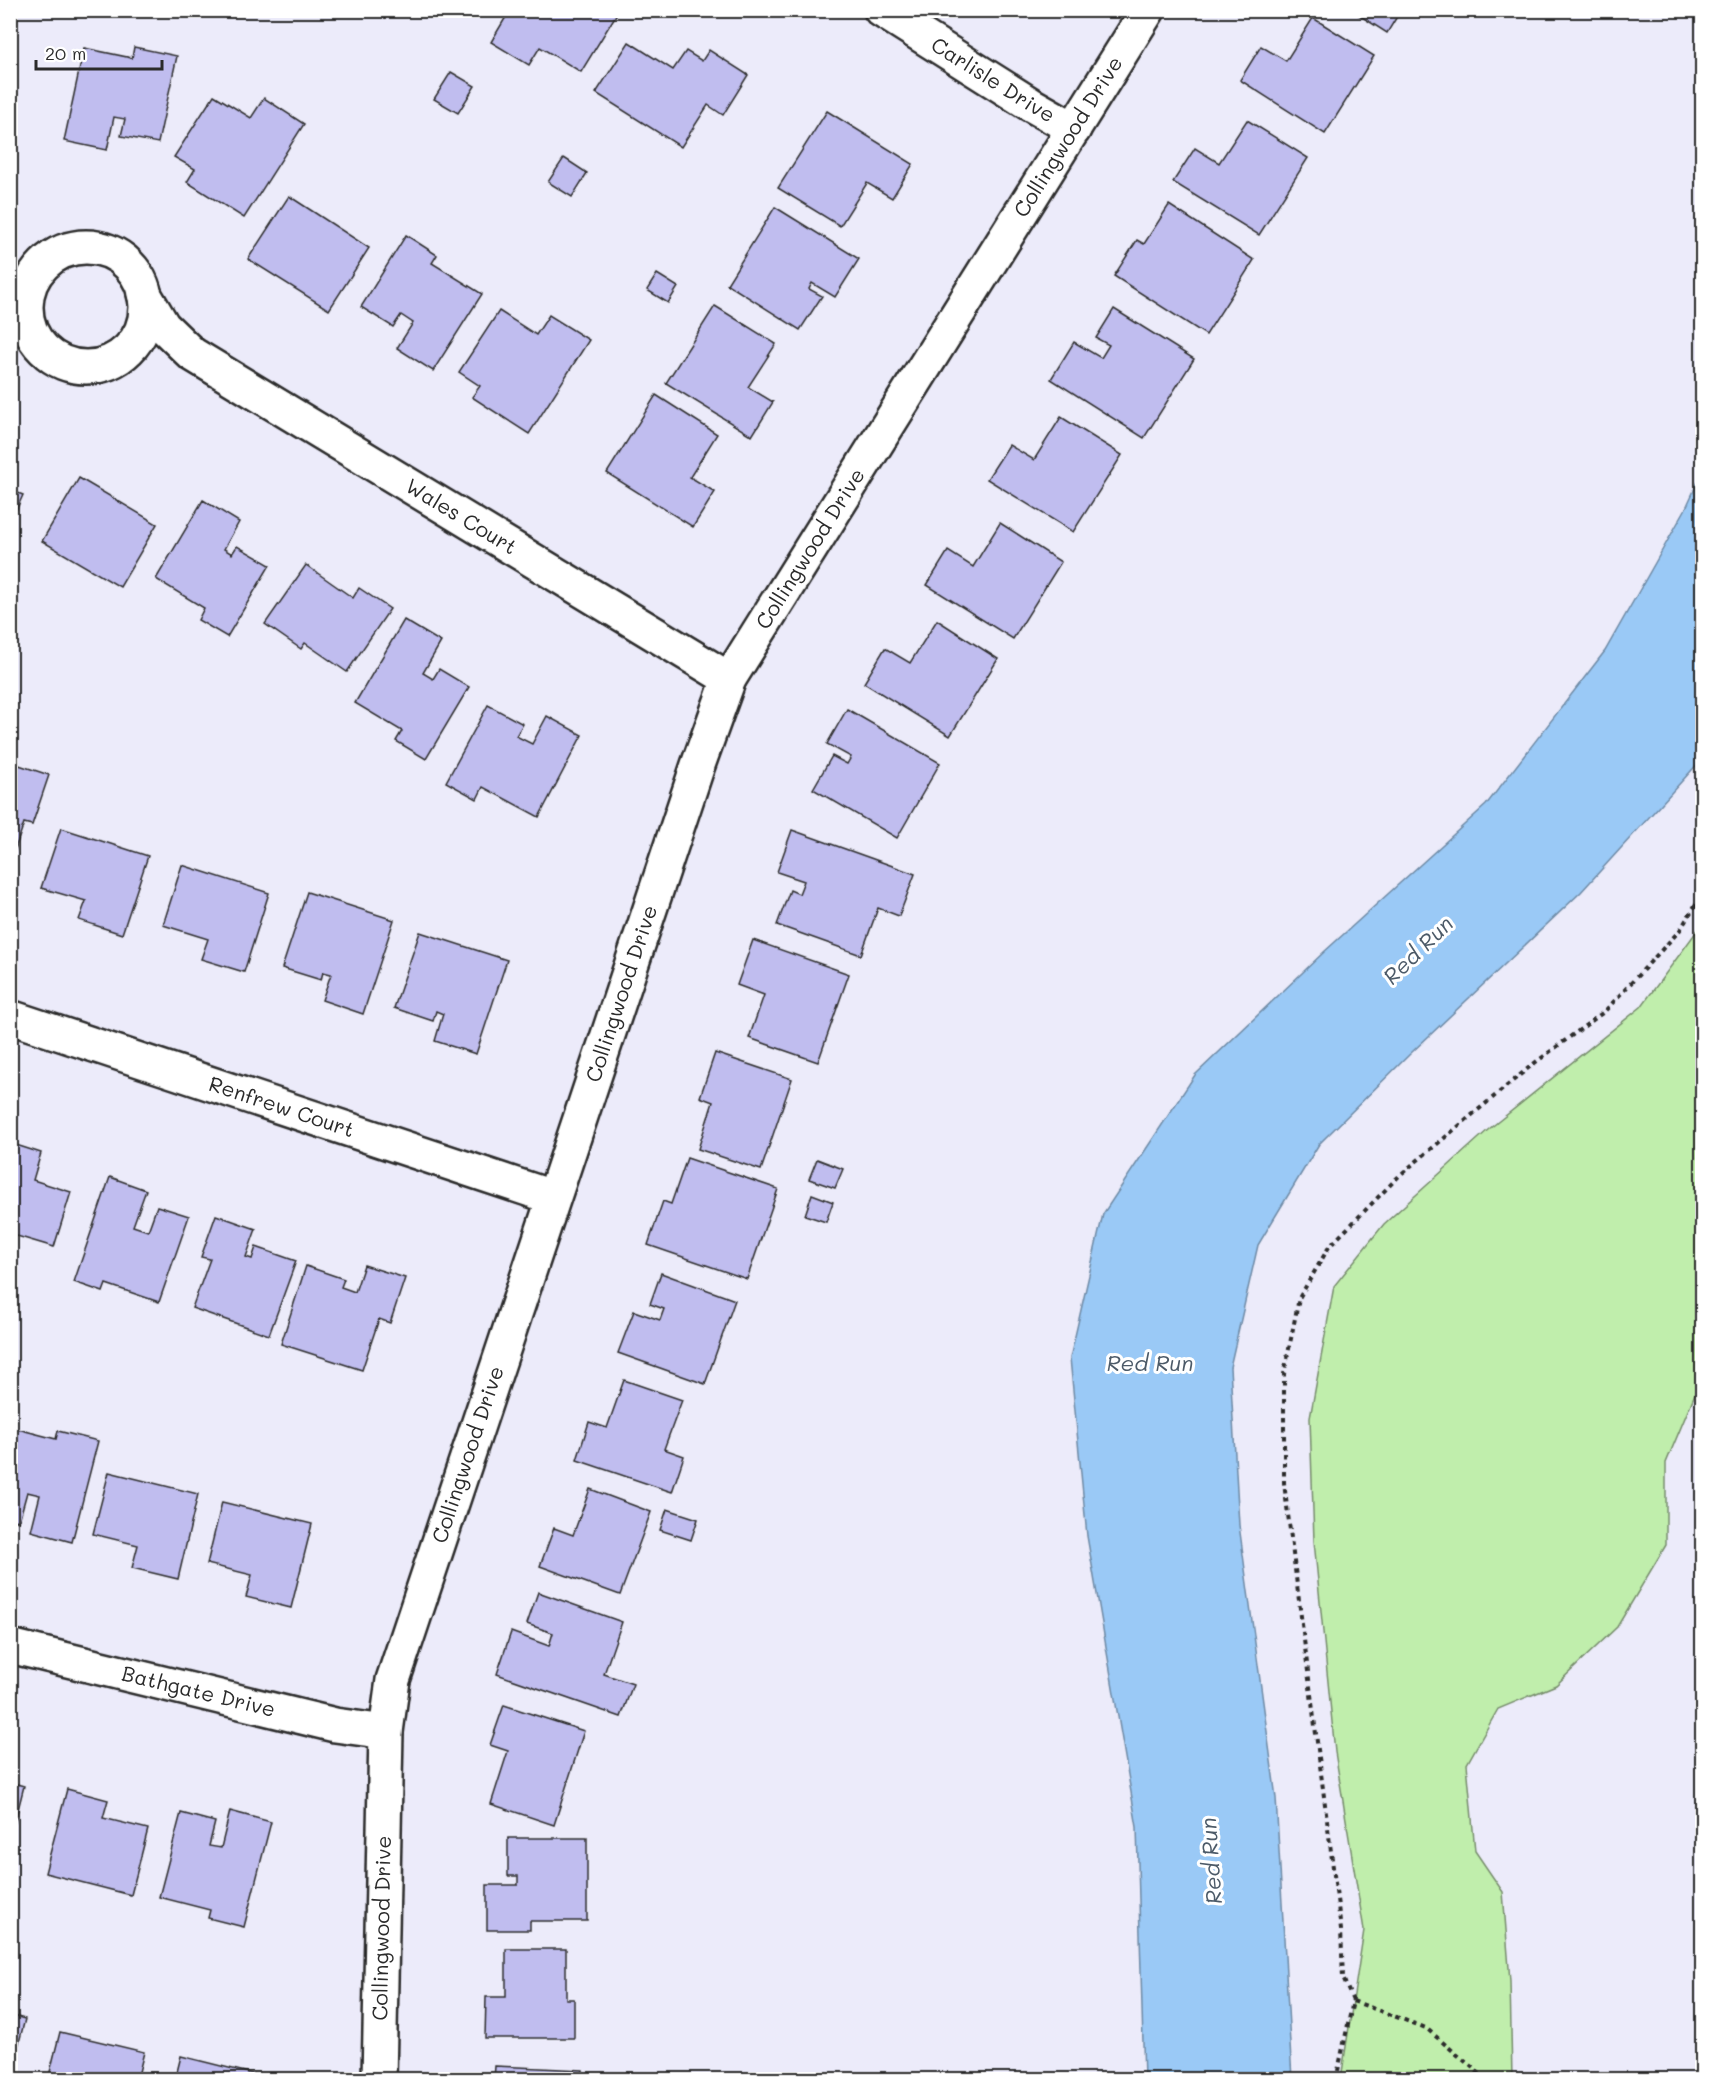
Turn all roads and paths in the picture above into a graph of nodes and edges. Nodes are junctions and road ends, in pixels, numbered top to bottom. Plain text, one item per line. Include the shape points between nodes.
1 (881, 10) edge
2 (1148, 10) edge
3 (1074, 129) junction
4 (144, 294) junction
5 (192, 354) junction
6 (115, 359) junction
7 (729, 679) junction
8 (1702, 894) edge
9 (10, 1017) edge
10 (552, 1197) junction
11 (10, 1646) edge
12 (386, 1732) junction
13 (1353, 2001) junction
14 (380, 2079) edge
15 (1336, 2079) edge
16 (1487, 2079) edge

1 - 3 street, Carlisle Drive
2 - 3 street, Collingwood Drive
3 - 7 street, Collingwood Drive
4 - 5 street, Wales Court via 163,326
4 - 6 street via 140,332
4 - 6 street, Wales Court via 138,276 125,262 91,247 72,248 54,255 28,287 25,308 29,328 39,345 55,358 75,366 95,366
5 - 6 street, Wales Court via 152,351
5 - 7 street, Wales Court
7 - 10 street, Collingwood Drive
8 - 13 path via 1680,930 1605,1011 1532,1065 1392,1183 1329,1248 1299,1298 1284,1374 1284,1484 1340,1918 1343,1978
9 - 10 street, Renfrew Court
10 - 12 street, Collingwood Drive via 396,1669
11 - 12 street, Bathgate Drive via 335,1725
12 - 14 street, Collingwood Drive
13 - 15 path
13 - 16 path via 1426,2028

